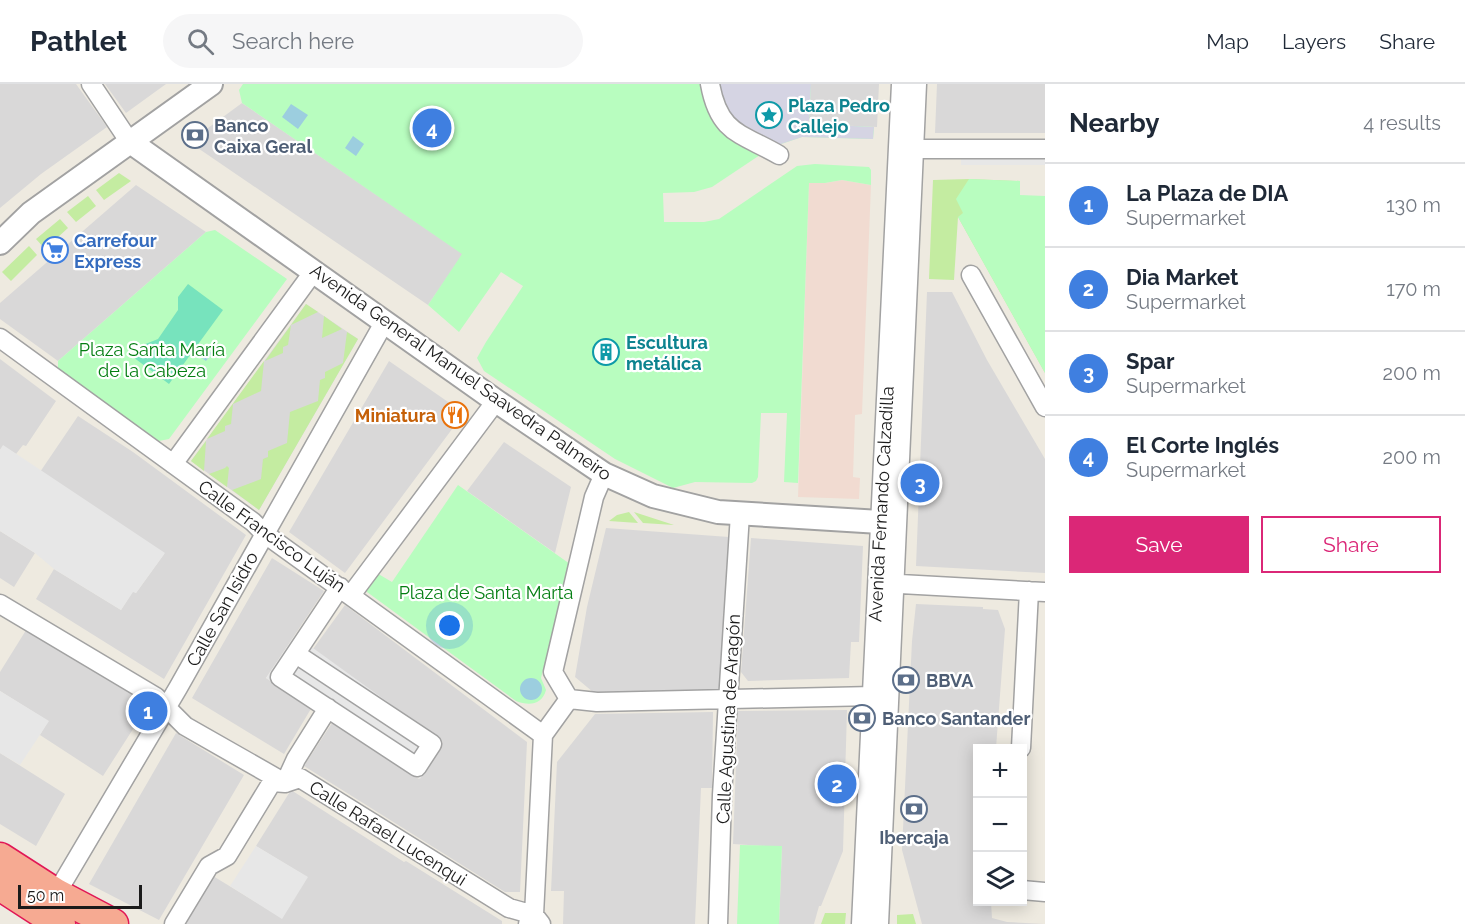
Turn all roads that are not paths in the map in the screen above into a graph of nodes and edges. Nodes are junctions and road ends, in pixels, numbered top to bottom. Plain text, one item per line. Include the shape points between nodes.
1 (91, 84) edge
2 (211, 84) edge
3 (710, 84) edge
4 (901, 84) edge
5 (917, 84) edge
6 (129, 141) junction
7 (914, 149) junction
8 (1045, 149) edge
9 (779, 156) dead end
10 (0, 243) edge
11 (314, 271) junction
12 (971, 275) dead end
13 (385, 321) junction
14 (0, 338) edge
15 (496, 401) junction
16 (1045, 407) edge
17 (173, 464) junction
18 (604, 474) junction
19 (740, 514) junction
20 (889, 522) junction
21 (265, 534) junction
22 (886, 583) junction
23 (346, 591) junction
24 (1037, 592) edge
25 (0, 604) edge
26 (296, 654) junction
27 (873, 696) junction
28 (569, 699) junction
29 (728, 700) junction
30 (167, 706) junction
31 (328, 708) junction
32 (543, 735) junction
33 (1021, 744) edge
34 (285, 783) junction
35 (0, 858) edge
36 (0, 885) edge
37 (1027, 890) edge
38 (1045, 892) edge
39 (56, 894) junction
40 (534, 921) edge
41 (60, 924) edge
42 (113, 924) edge
43 (174, 924) edge
44 (718, 924) edge
45 (861, 924) edge
46 (879, 924) edge

1 - 6 street
2 - 6 street
3 - 9 street via 714,103 734,133
4 - 20 street, Avenida Fernando Calzadilla
5 - 7 street, Avenida Fernando Calzadilla
6 - 10 street via 31,213
6 - 11 street, Avenida General Manuel Saavedra Palmeiro
7 - 8 street
7 - 20 street, Avenida Fernando Calzadilla
11 - 13 street, Avenida General Manuel Saavedra Palmeiro
11 - 17 street
12 - 16 street
13 - 15 street, Avenida General Manuel Saavedra Palmeiro
13 - 21 street, Calle San Isidro
14 - 17 street, Calle Francisco Luján
15 - 18 street, Avenida General Manuel Saavedra Palmeiro
15 - 23 street
17 - 21 street, Calle Francisco Luján
18 - 19 street, Avenida General Manuel Saavedra Palmeiro via 653,496
18 - 28 street via 594,497 553,672
19 - 20 street, Avenida General Manuel Saavedra Palmeiro
19 - 29 street, Calle Agustina de Aragón
20 - 22 street, Avenida Fernando Calzadilla
21 - 23 street, Calle Francisco Luján
21 - 30 street, Calle San Isidro
22 - 24 street
22 - 27 street, Avenida Fernando Calzadilla
22 - 46 street, Avenida Fernando Calzadilla
23 - 26 street
23 - 32 street, Calle Francisco Luján
24 - 33 street
25 - 30 street, Calle Rafael Lucenqui
26 - 31 street via 280,677
26 - 31 street via 432,744 417,767
27 - 29 street
27 - 45 street, Avenida Fernando Calzadilla
28 - 29 street
28 - 32 street
29 - 44 street, Calle Agustina de Aragón
30 - 34 street, Calle Rafael Lucenqui via 185,726
30 - 39 street, Calle San Isidro
31 - 34 street
32 - 40 street
34 - 40 street, Calle Rafael Lucenqui via 300,778
34 - 43 street via 272,782 227,856 209,866
35 - 39 highway
36 - 41 highway
37 - 38 street
39 - 42 highway

